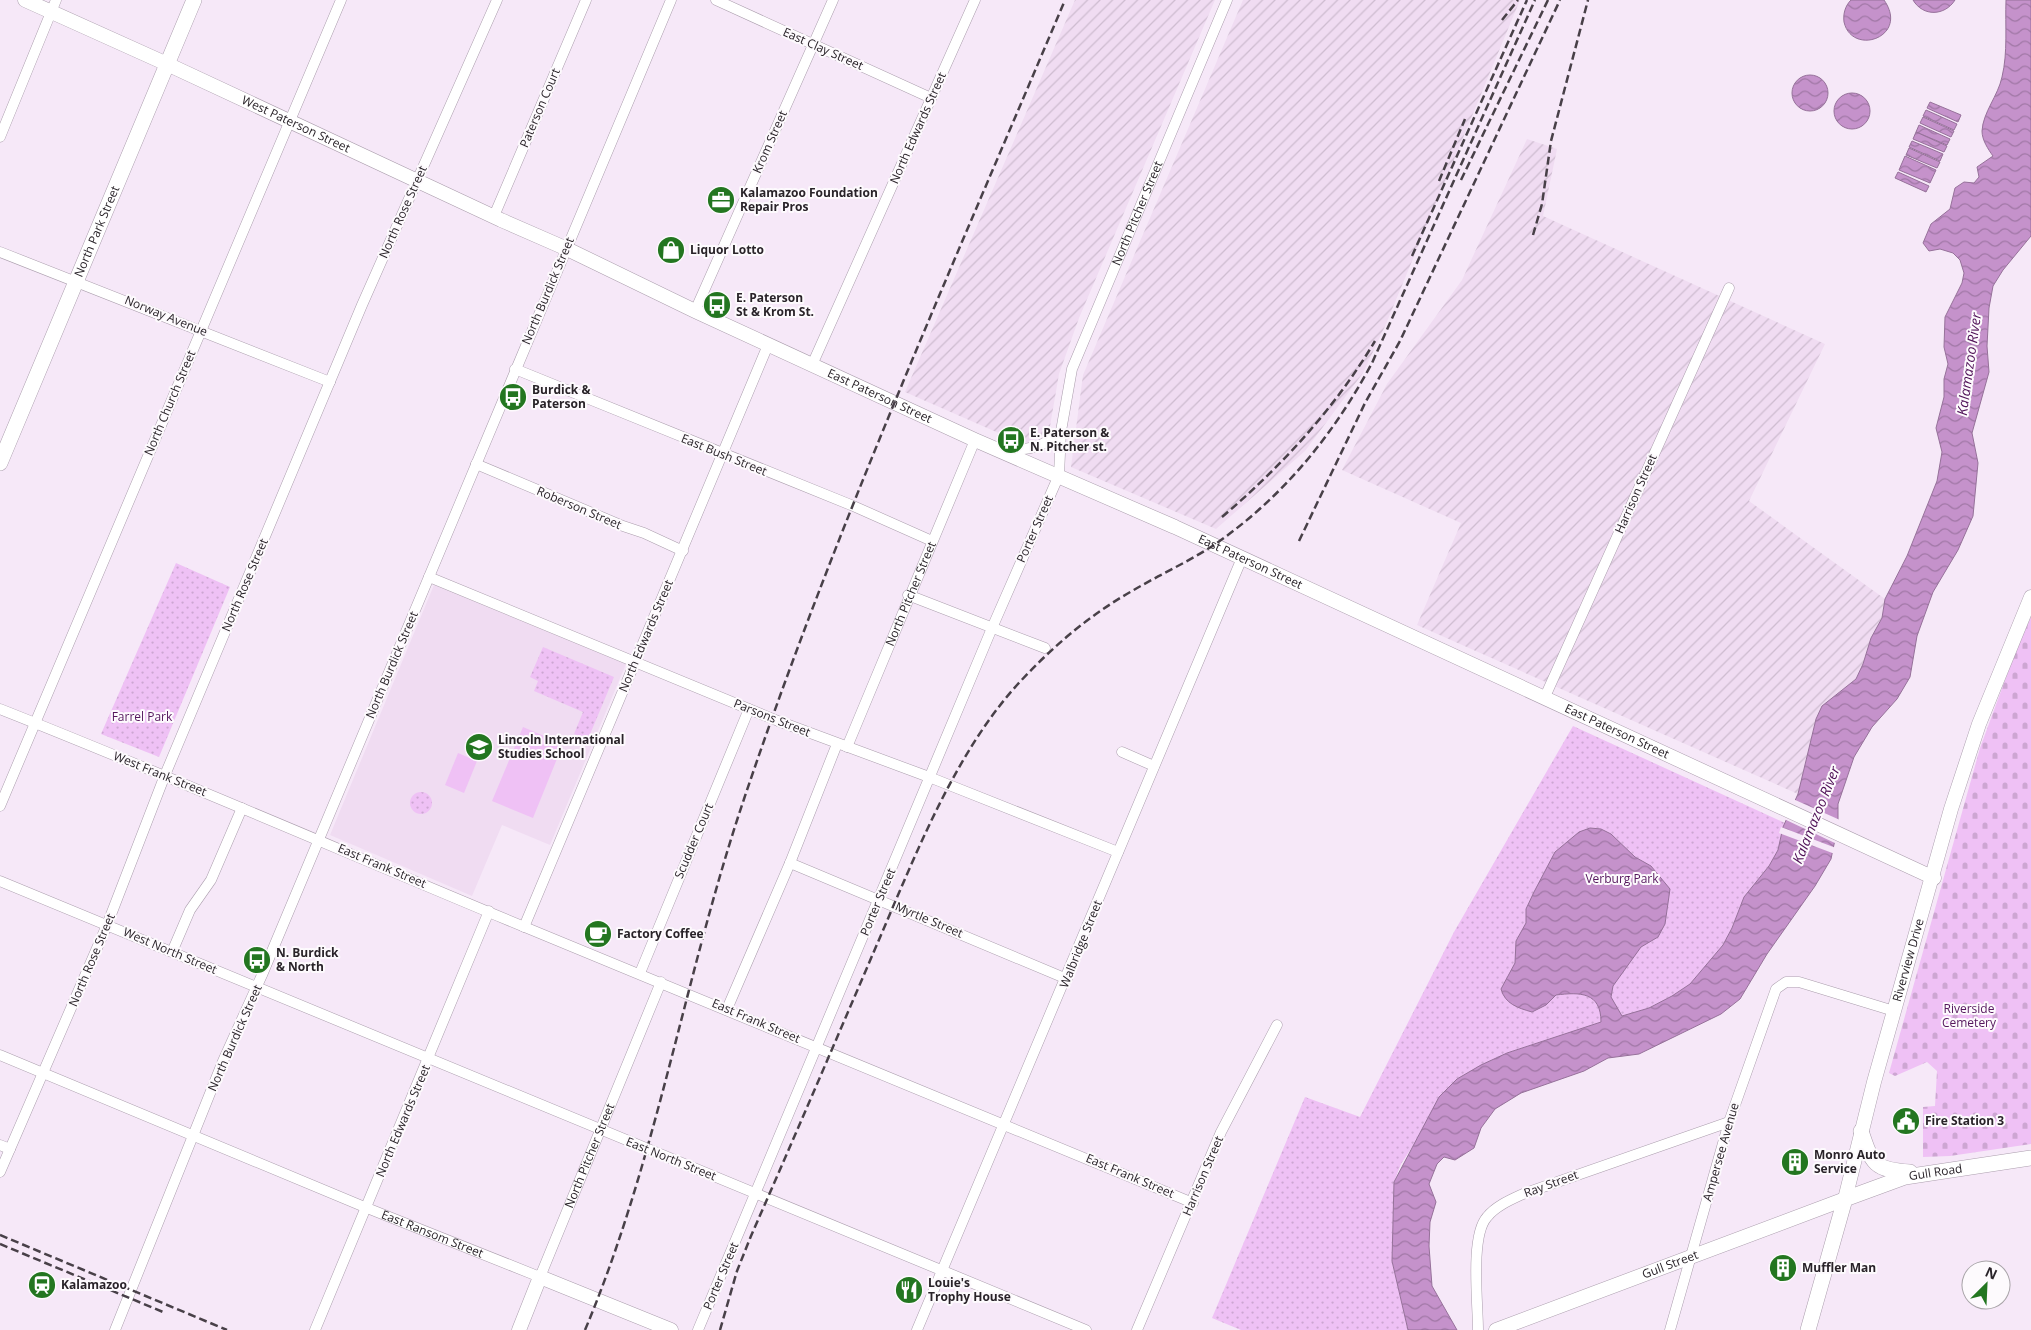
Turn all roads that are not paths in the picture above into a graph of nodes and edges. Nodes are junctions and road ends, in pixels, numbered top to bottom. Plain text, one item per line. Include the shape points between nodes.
1 (25, 0) edge
2 (194, 0) edge
3 (341, 0) edge
4 (497, 0) edge
5 (586, 0) edge
6 (671, 0) edge
7 (716, 0) edge
8 (833, 0) edge
9 (975, 0) edge
10 (1227, 0) edge
11 (54, 6) edge
12 (813, 44) junction
13 (167, 64) junction
14 (931, 98) junction
15 (290, 121) junction
16 (0, 138) edge
17 (416, 180) junction
18 (494, 216) junction
19 (566, 248) junction
20 (0, 252) edge
21 (76, 280) junction
22 (1729, 288) dead end
23 (696, 311) junction
24 (201, 330) junction
25 (768, 345) junction
26 (812, 365) junction
27 (515, 369) junction
28 (330, 382) junction
29 (1061, 431) junction
30 (975, 440) junction
31 (996, 449) junction
32 (722, 455) junction
33 (0, 463) edge
34 (476, 464) junction
35 (1059, 475) junction
36 (932, 541) junction
37 (683, 551) junction
38 (1242, 558) junction
39 (429, 577) junction
40 (908, 595) junction
41 (2031, 597) edge
42 (992, 628) junction
43 (1044, 648) dead end
44 (634, 663) junction
45 (1544, 699) junction
46 (0, 709) edge
47 (749, 709) junction
48 (34, 722) junction
49 (842, 745) junction
50 (1122, 752) dead end
51 (1154, 766) junction
52 (165, 775) junction
53 (929, 778) junction
54 (0, 806) edge
55 (242, 808) junction
56 (319, 840) junction
57 (1118, 852) junction
58 (790, 863) junction
59 (1934, 878) junction
60 (0, 881) edge
61 (879, 899) junction
62 (489, 911) junction
63 (107, 925) junction
64 (524, 926) junction
65 (172, 952) junction
66 (640, 973) junction
67 (1067, 979) junction
68 (661, 982) junction
69 (257, 987) junction
70 (727, 1009) junction
71 (1894, 1011) junction
72 (1278, 1025) dead end
73 (817, 1047) junction
74 (0, 1055) edge
75 (429, 1058) junction
76 (43, 1074) junction
77 (1729, 1122) junction
78 (1004, 1125) junction
79 (600, 1130) junction
80 (1861, 1131) junction
81 (194, 1136) junction
82 (0, 1145) edge
83 (10, 1149) junction
84 (2031, 1158) edge
85 (0, 1172) edge
86 (1931, 1173) junction
87 (756, 1194) junction
88 (1845, 1199) junction
89 (1192, 1203) junction
90 (367, 1208) junction
91 (1691, 1258) junction
92 (941, 1271) junction
93 (540, 1277) junction
94 (1514, 1327) edge
95 (115, 1330) edge
96 (315, 1330) edge
97 (519, 1330) edge
98 (671, 1330) edge
99 (698, 1330) edge
100 (917, 1330) edge
101 (1086, 1330) edge
102 (1137, 1330) edge
103 (1478, 1330) edge
104 (1496, 1330) edge
105 (1670, 1330) edge
106 (1808, 1330) edge

1 - 11 street, West Paterson Street
2 - 13 main road, North Park Street
3 - 15 street, North Church Street
4 - 17 street, North Rose Street
5 - 18 street, Paterson Court
6 - 19 street, North Burdick Street
7 - 12 street, East Clay Street
8 - 12 street, Krom Street
9 - 14 street, North Edwards Street
10 - 29 street, North Pitcher Street via 1080,347 1072,369
11 - 13 street, West Paterson Street
11 - 16 street
12 - 14 street, East Clay Street
12 - 23 street, Krom Street
13 - 15 street, West Paterson Street
13 - 21 main road, North Park Street
14 - 26 street, North Edwards Street
15 - 17 street, West Paterson Street
15 - 24 street, North Church Street
17 - 18 street, West Paterson Street
17 - 28 street, North Rose Street
18 - 19 street, West Paterson Street
19 - 23 street, East Paterson Street
19 - 27 street, North Burdick Street
20 - 21 street, Norway Avenue
21 - 24 street, Norway Avenue
21 - 33 main road, North Park Street
22 - 45 street, Harrison Street
23 - 25 street, East Paterson Street
24 - 28 street, Norway Avenue
24 - 48 street, North Church Street
25 - 26 street, East Paterson Street
25 - 32 street, North Edwards Street
26 - 30 street, East Paterson Street
27 - 32 street, East Bush Street
27 - 34 street, North Burdick Street
28 - 52 street, North Rose Street
29 - 31 street via 1048,443 1026,451
29 - 35 street, North Pitcher Street
30 - 31 street, East Paterson Street
30 - 36 street, North Pitcher Street
31 - 35 street, East Paterson Street
32 - 36 street, East Bush Street via 851,505
32 - 37 street, North Edwards Street
34 - 37 street, Roberson Street
34 - 39 street, North Burdick Street
35 - 38 street, East Paterson Street
35 - 42 street, Porter Street
36 - 40 street, North Pitcher Street
37 - 44 street, North Edwards Street
38 - 45 street, East Paterson Street
38 - 51 street, Walbridge Street
39 - 44 street, Parsons Street
39 - 56 street, North Burdick Street
40 - 42 street
40 - 49 street, North Pitcher Street
41 - 59 street, Riverview Drive via 1979,724 1951,809
42 - 43 street
42 - 53 street, Porter Street
44 - 47 street, Parsons Street
44 - 64 street, North Edwards Street
45 - 59 street, East Paterson Street
46 - 48 street, West Frank Street
47 - 49 street, Parsons Street
47 - 66 street, Scudder Court
48 - 52 street, West Frank Street
48 - 54 street, North Church Street
49 - 53 street, Parsons Street
49 - 58 street, North Pitcher Street
50 - 51 street
51 - 57 street, Walbridge Street
52 - 55 street, West Frank Street
52 - 63 street, North Rose Street
53 - 57 street, Parsons Street
53 - 61 street, Porter Street
55 - 56 street, West Frank Street
55 - 65 street via 211,880 190,910
56 - 62 street, East Frank Street
56 - 69 street, North Burdick Street
57 - 67 street, Walbridge Street
58 - 61 street, Myrtle Street
58 - 70 street, North Pitcher Street
59 - 71 street, Riverview Drive
60 - 63 street, West North Street
61 - 67 street, Myrtle Street
61 - 73 street, Porter Street
62 - 64 street, East Frank Street
62 - 75 street, North Edwards Street
63 - 65 street, West North Street
63 - 76 street, North Rose Street
64 - 66 street, East Frank Street
65 - 69 street, West North Street
66 - 68 street, East Frank Street
67 - 78 street, Walbridge Street
68 - 70 street, East Frank Street
68 - 79 street, North Pitcher Street
69 - 75 street, East North Street
69 - 81 street, North Burdick Street
70 - 73 street, East Frank Street
71 - 77 street, Ampersee Avenue via 1817,986 1792,980 1786,982 1776,989 1772,997
71 - 80 street, Riverview Drive
72 - 89 street, Harrison Street via 1221,1132
73 - 78 street, East Frank Street
73 - 87 street, Porter Street
74 - 76 street, East Ransom Street
75 - 79 street, East North Street
75 - 90 street, North Edwards Street
76 - 81 street, East Ransom Street
76 - 83 street, North Rose Street
77 - 91 street, Ampersee Avenue
77 - 103 street, Ray Street via 1523,1194 1497,1208 1484,1222 1477,1240
78 - 89 street, East Frank Street
78 - 92 street, Walbridge Street
79 - 87 street, East North Street
79 - 93 street, North Pitcher Street
80 - 86 main road via 1871,1159 1879,1167
80 - 88 street, Riverview Drive
81 - 90 street, East Ransom Street
81 - 95 street, North Burdick Street
82 - 83 street
83 - 85 street, North Rose Street
84 - 86 main road, Gull Road
86 - 88 main road, Gull Road via 1880,1184
87 - 92 street, East North Street
87 - 99 street, Porter Street
88 - 91 street, Gull Street
88 - 106 main road, Riverview Drive
89 - 102 street, Harrison Street
90 - 93 street, East Ransom Street
90 - 96 street, North Edwards Street
91 - 94 street, Gull Street
91 - 105 street, Ampersee Avenue
92 - 100 street, Walbridge Street
92 - 101 street, East North Street
93 - 97 street, North Pitcher Street
93 - 98 street, East Ransom Street
94 - 104 street, Gull Street

